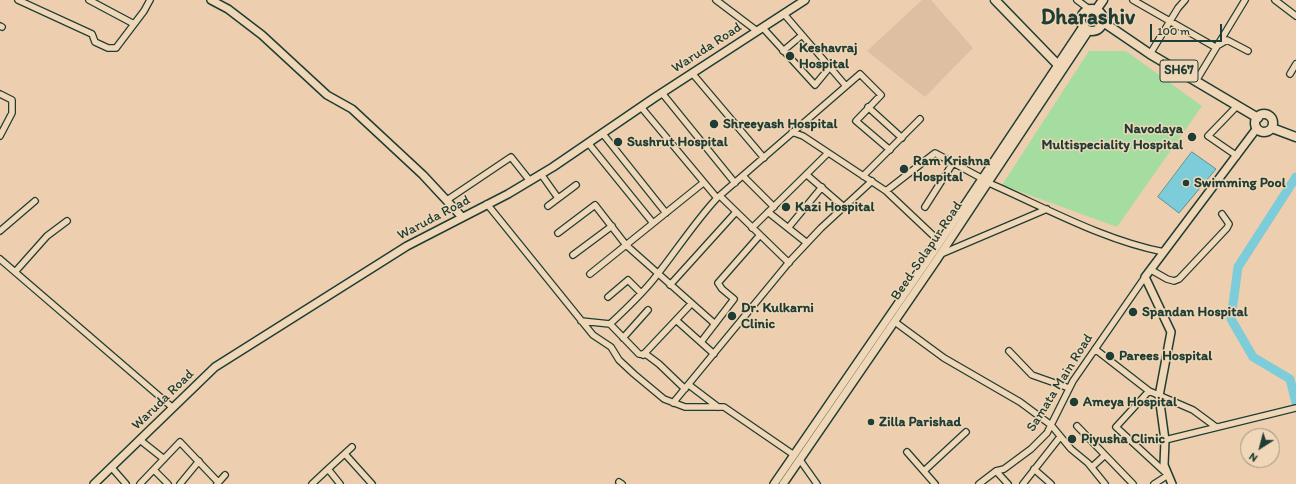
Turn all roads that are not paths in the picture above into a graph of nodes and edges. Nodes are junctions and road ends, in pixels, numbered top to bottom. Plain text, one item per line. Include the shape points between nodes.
1 (18, 0) edge
2 (89, 0) edge
3 (150, 0) edge
4 (211, 0) edge
5 (716, 0) edge
6 (805, 0) edge
7 (995, 0) edge
8 (1077, 0) edge
9 (1103, 0) edge
10 (1134, 0) edge
11 (1185, 0) edge
12 (1245, 0) edge
13 (1275, 0) edge
14 (1093, 10) junction
15 (784, 14) junction
16 (1296, 16) edge
17 (1169, 22) junction
18 (134, 24) junction
19 (1101, 24) junction
20 (1086, 28) junction
21 (760, 29) junction
22 (802, 35) junction
23 (1215, 47) junction
24 (783, 51) junction
25 (1248, 51) dead end
26 (1150, 54) junction
27 (1296, 64) edge
28 (1058, 65) junction
29 (829, 68) junction
30 (692, 73) junction
31 (1290, 74) dead end
32 (1196, 81) junction
33 (846, 86) junction
34 (662, 93) junction
35 (0, 94) edge
36 (641, 107) junction
37 (868, 107) junction
38 (1236, 107) junction
39 (920, 119) dead end
40 (1258, 124) junction
41 (2, 125) edge
42 (1272, 128) junction
43 (792, 132) junction
44 (603, 134) junction
45 (0, 136) edge
46 (1296, 137) edge
47 (902, 138) junction
48 (589, 144) junction
49 (890, 150) junction
50 (828, 153) junction
51 (1237, 156) junction
52 (764, 158) junction
53 (953, 163) junction
54 (542, 174) junction
55 (808, 175) junction
56 (743, 176) junction
57 (864, 176) junction
58 (530, 181) junction
59 (872, 181) junction
60 (986, 181) junction
61 (703, 183) junction
62 (735, 183) junction
63 (576, 185) dead end
64 (822, 187) junction
65 (886, 191) junction
66 (718, 197) junction
67 (558, 198) junction
68 (447, 200) junction
69 (35, 201) dead end
70 (488, 204) junction
71 (548, 206) dead end
72 (774, 207) junction
73 (844, 207) junction
74 (925, 207) dead end
75 (1047, 209) junction
76 (736, 212) junction
77 (768, 212) junction
78 (666, 213) junction
79 (1222, 214) dead end
80 (462, 217) junction
81 (67, 221) dead end
82 (653, 223) junction
83 (612, 226) junction
84 (752, 228) junction
85 (788, 228) junction
86 (0, 231) edge
87 (558, 233) dead end
88 (760, 235) junction
89 (807, 242) junction
90 (940, 242) junction
91 (626, 245) junction
92 (1164, 252) junction
93 (941, 254) junction
94 (573, 255) dead end
95 (0, 259) edge
96 (789, 263) junction
97 (1153, 271) junction
98 (15, 272) junction
99 (657, 273) junction
100 (590, 274) dead end
101 (1146, 278) junction
102 (670, 285) junction
103 (641, 293) junction
104 (608, 297) dead end
105 (691, 304) junction
106 (648, 310) dead end
107 (581, 320) junction
108 (676, 320) junction
109 (895, 322) junction
110 (610, 324) junction
111 (715, 324) junction
112 (623, 338) junction
113 (701, 342) junction
114 (1095, 349) junction
115 (1009, 351) dead end
116 (714, 354) junction
117 (644, 355) junction
118 (687, 387) junction
119 (1069, 388) junction
120 (1148, 391) junction
121 (1158, 396) junction
122 (673, 403) junction
123 (718, 407) junction
124 (173, 408) junction
125 (1296, 408) edge
126 (1051, 424) junction
127 (1077, 426) dead end
128 (1216, 427) junction
129 (966, 432) dead end
130 (1060, 437) junction
131 (140, 440) junction
132 (1165, 440) junction
133 (352, 447) dead end
134 (907, 452) dead end
135 (345, 454) junction
136 (1105, 456) junction
137 (797, 458) junction
138 (164, 460) junction
139 (199, 461) junction
140 (1092, 467) junction
141 (112, 468) junction
142 (328, 469) junction
143 (1034, 469) junction
144 (154, 470) junction
145 (924, 471) junction
146 (996, 471) junction
147 (225, 475) dead end
148 (1168, 475) junction
149 (217, 483) edge
150 (94, 484) edge
151 (126, 484) edge
152 (140, 484) edge
153 (168, 484) edge
154 (180, 484) edge
155 (312, 484) edge
156 (340, 484) edge
157 (372, 484) edge
158 (774, 484) edge
159 (783, 484) edge
160 (817, 484) edge
161 (935, 484) edge
162 (979, 484) edge
163 (1008, 484) edge
164 (1023, 484) edge
165 (1051, 484) edge
166 (1105, 484) edge
167 (1133, 484) edge
168 (1154, 484) edge
169 (1172, 484) edge

1 - 18 street via 92,34 95,42 108,48 116,48
2 - 18 street
3 - 18 street
4 - 68 street via 262,35 327,95 352,109
5 - 21 street
6 - 15 street, Waruda Road
7 - 28 main road
8 - 14 street
9 - 14 main road
10 - 17 street
11 - 17 street
12 - 23 street
13 - 16 street
14 - 19 main road via 1102,15
14 - 20 main road via 1082,16
15 - 21 street, Waruda Road
15 - 22 street
17 - 23 street
17 - 26 street
19 - 20 main road via 1096,30
19 - 26 main road, SH67
19 - 38 main road
20 - 28 main road
20 - 60 street, Beed-Solapur Road
21 - 24 street
21 - 30 street, Waruda Road
22 - 24 street
22 - 29 street
23 - 25 street via 1227,40
23 - 32 street
24 - 29 street via 815,85
26 - 32 main road, SH67
27 - 31 street
28 - 60 street, Beed-Solapur Road
29 - 33 street
30 - 34 street, Waruda Road
30 - 52 street
32 - 38 main road, SH67
33 - 37 street via 860,74 881,95
33 - 43 street
34 - 36 street, Waruda Road
34 - 62 street
35 - 41 street via 12,100 12,113
36 - 44 street, Waruda Road
36 - 61 street
37 - 47 street
37 - 49 street via 856,121
38 - 40 main road, SH67
38 - 51 street via 1208,136
39 - 47 street
40 - 42 main road via 1265,132
40 - 42 main road via 1265,115 1273,122
40 - 51 street
40 - 97 street
41 - 45 street
42 - 46 main road
43 - 50 street via 803,136
43 - 52 street
44 - 48 street, Waruda Road
44 - 78 street
47 - 49 street
48 - 54 street, Waruda Road
48 - 82 street
49 - 57 street
50 - 55 street
50 - 57 street
51 - 92 street
52 - 56 street
53 - 60 street
53 - 65 street via 935,153
53 - 74 street
54 - 58 street, Waruda Road
54 - 67 street
55 - 64 street
55 - 72 street
56 - 62 street
56 - 72 street
57 - 59 street
58 - 68 street via 511,157
58 - 70 street, Waruda Road
59 - 65 street
59 - 73 street
60 - 75 street
60 - 90 street, Beed-Solapur Road
60 - 93 street, Beed-Solapur Road
61 - 66 street
61 - 78 street
62 - 66 street
63 - 67 street
64 - 73 street
64 - 85 street
65 - 90 street
66 - 76 street
66 - 99 street via 698,218
67 - 71 street
68 - 80 street
69 - 86 street
70 - 80 street, Waruda Road
70 - 107 street
72 - 77 street
73 - 89 street
75 - 92 street via 1140,247
75 - 93 street
76 - 84 street
76 - 102 street
77 - 84 street
77 - 85 street
78 - 82 street
79 - 97 street via 1229,224 1227,228 1179,279 1167,279
80 - 124 street, Waruda Road via 407,246 215,367
81 - 98 street via 47,236
82 - 91 street
83 - 87 street via 595,205
83 - 91 street
83 - 94 street
84 - 88 street
85 - 89 street
88 - 96 street
88 - 111 street via 718,283 734,299
89 - 96 street
90 - 137 street, Beed-Solapur Road
91 - 99 street
91 - 100 street
92 - 101 street
93 - 109 street, Beed-Solapur Road
95 - 98 street
96 - 116 street
97 - 101 street
98 - 124 street
99 - 102 street
99 - 103 street
101 - 114 street, Samata Main Road
101 - 121 street via 1171,332
102 - 105 street
103 - 104 street via 628,280
103 - 110 street
105 - 108 street
105 - 111 street
106 - 112 street
107 - 110 street
107 - 122 street via 593,336 611,347 619,360 634,374 664,399
108 - 113 street
108 - 117 street
109 - 126 street via 944,358 1020,402
109 - 137 street, Beed-Solapur Road
110 - 112 street
111 - 113 street
112 - 117 street via 639,354
113 - 116 street
114 - 119 street, Samata Main Road
114 - 120 street
115 - 119 street via 1032,375
116 - 118 street
117 - 118 street
118 - 122 street
118 - 123 street
119 - 126 street, Samata Main Road
120 - 121 street
120 - 148 street via 1116,426
121 - 128 street via 1192,410
121 - 132 street
122 - 123 street via 698,408
123 - 137 street via 724,406
124 - 131 street, Waruda Road
125 - 128 street
126 - 130 street
126 - 146 street, Samata Main Road via 1047,433 1031,450 1004,469
127 - 136 street
128 - 132 street
129 - 145 street
130 - 140 street
130 - 143 street, Samata Main Road
131 - 138 street
131 - 141 street, Waruda Road
132 - 148 street via 1164,465
133 - 135 street
134 - 145 street
135 - 142 street
135 - 157 street
136 - 140 street
136 - 167 street
137 - 158 street, Beed-Solapur Road
137 - 159 street, Beed-Solapur Road
137 - 160 street
138 - 139 street via 180,442
138 - 144 street
139 - 149 street
139 - 154 street
140 - 166 street
141 - 150 street, Waruda Road
141 - 151 street
142 - 155 street
142 - 156 street
143 - 164 street, Samata Main Road
143 - 165 street
144 - 152 street
144 - 153 street
145 - 161 street
146 - 162 street, Samata Main Road
146 - 163 street
147 - 149 street
148 - 168 street
148 - 169 street

